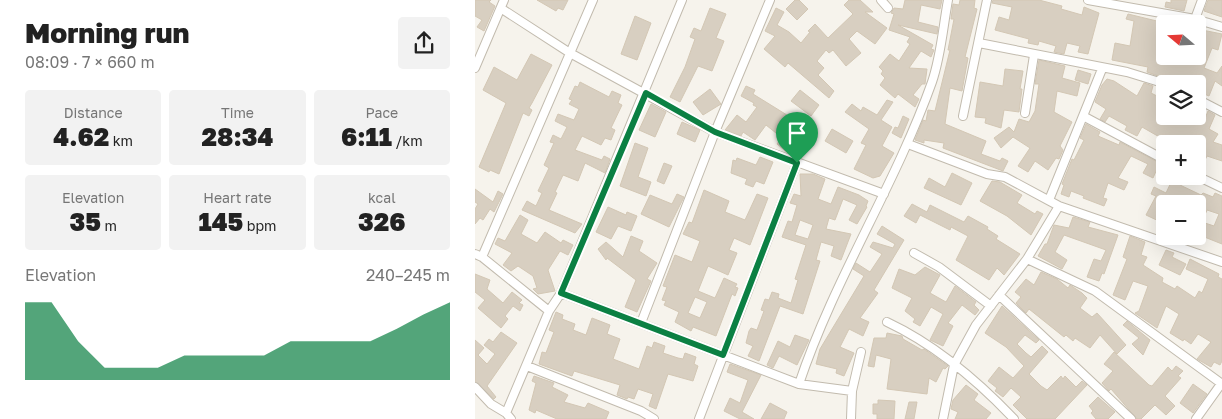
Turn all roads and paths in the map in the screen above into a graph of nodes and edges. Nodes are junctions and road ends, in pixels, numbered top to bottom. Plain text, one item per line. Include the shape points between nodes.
1 (504, 0) edge
2 (593, 0) edge
3 (682, 0) edge
4 (770, 0) edge
5 (881, 0) edge
6 (948, 0) edge
7 (987, 0) edge
8 (1088, 0) edge
9 (1202, 0) edge
10 (1130, 4) edge
11 (888, 8) dead end
12 (502, 9) junction
13 (1178, 15) edge
14 (1196, 15) edge
15 (1206, 22) edge
16 (1222, 27) edge
17 (979, 43) junction
18 (570, 53) junction
19 (1035, 55) junction
20 (475, 68) edge
21 (1103, 69) junction
22 (1156, 81) edge
23 (646, 93) junction
24 (1206, 104) edge
25 (1025, 112) dead end
26 (1222, 112) edge
27 (963, 116) dead end
28 (1083, 116) junction
29 (715, 132) junction
30 (908, 144) junction
31 (1156, 155) edge
32 (797, 163) junction
33 (1206, 180) edge
34 (1222, 188) edge
35 (884, 194) junction
36 (1049, 200) junction
37 (1059, 206) junction
38 (914, 254) dead end
39 (479, 255) edge
40 (1027, 259) junction
41 (1222, 262) edge
42 (561, 293) junction
43 (999, 295) junction
44 (991, 306) junction
45 (549, 311) junction
46 (887, 322) dead end
47 (641, 323) junction
48 (861, 352) dead end
49 (723, 355) junction
50 (954, 365) junction
51 (527, 366) junction
52 (799, 384) junction
53 (1221, 384) edge
54 (475, 387) edge
55 (852, 391) junction
56 (508, 416) edge
57 (653, 419) edge
58 (699, 419) edge
59 (851, 419) edge
60 (943, 419) edge
61 (1014, 419) edge
62 (1131, 419) edge
63 (1196, 419) edge

1 - 12 street
2 - 18 street
3 - 23 street
4 - 29 street
5 - 11 street
6 - 30 street via 933,79
7 - 17 street
8 - 10 street
9 - 14 street
10 - 13 street
12 - 18 street
12 - 20 street
15 - 16 street
17 - 19 street
17 - 27 street
18 - 23 street
18 - 39 street
19 - 21 street
19 - 25 street
21 - 22 street
21 - 28 street
23 - 29 street
23 - 42 street
24 - 26 street
28 - 31 street
28 - 36 street
29 - 32 street
29 - 47 street
30 - 35 street
30 - 36 street via 987,174 1005,177
32 - 35 street
32 - 49 street
33 - 34 street
35 - 52 street via 833,297
36 - 37 street
37 - 40 street
37 - 41 street
38 - 44 street via 939,267
39 - 45 street
40 - 43 street
40 - 53 street via 1095,291
42 - 45 street
42 - 47 street
43 - 44 street
43 - 62 street
44 - 50 street
45 - 51 street
46 - 50 street via 925,341
47 - 49 street
48 - 55 street
49 - 52 street
49 - 58 street
50 - 60 street
50 - 61 street via 984,387
51 - 56 street
51 - 57 street via 641,411
52 - 55 street
53 - 63 street
54 - 56 street
55 - 59 street

